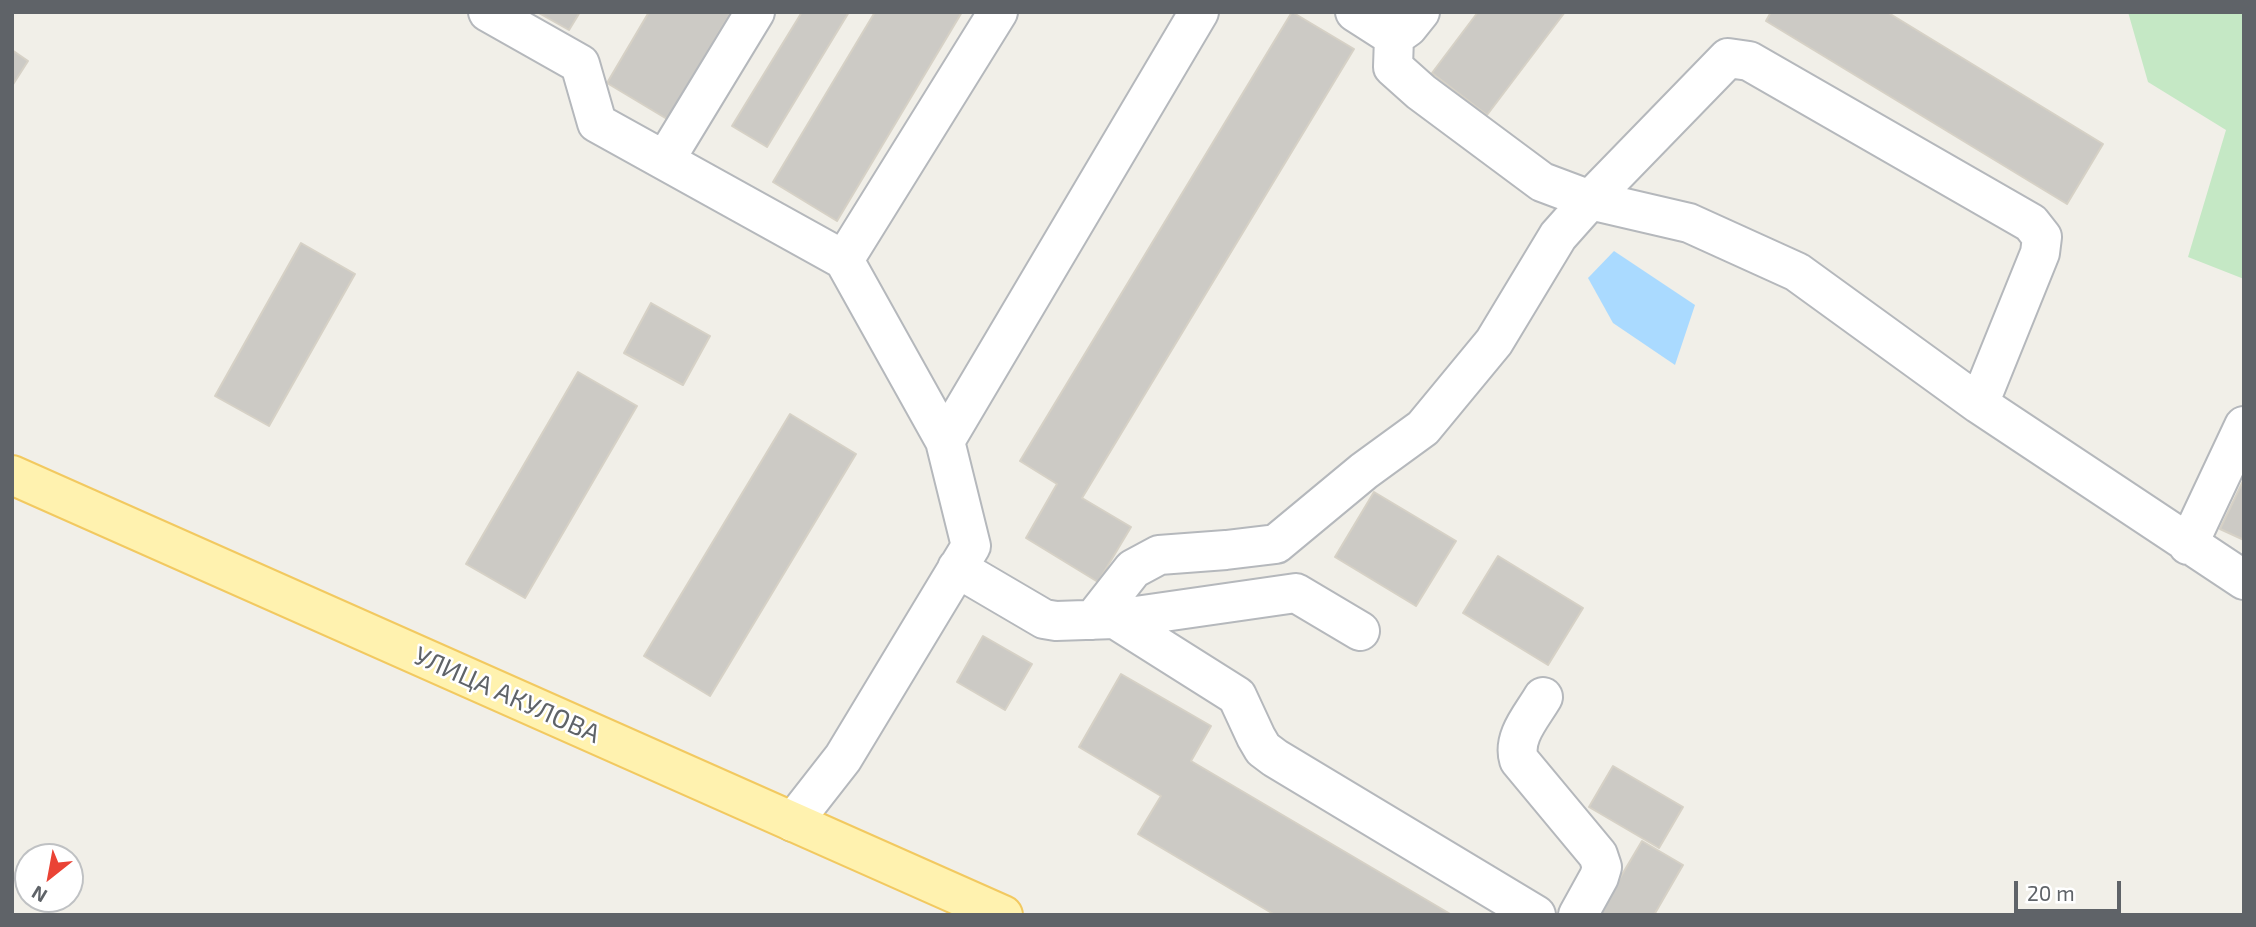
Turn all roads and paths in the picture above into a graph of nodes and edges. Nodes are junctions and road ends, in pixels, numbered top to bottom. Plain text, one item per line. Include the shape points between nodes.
1 (488, 12) edge
2 (755, 12) edge
3 (998, 12) edge
4 (1199, 12) edge
5 (1355, 12) edge
6 (1407, 24) edge
7 (665, 160) junction
8 (1590, 200) junction
9 (844, 260) junction
10 (1979, 404) junction
11 (2244, 426) edge
12 (945, 441) junction
13 (12, 475) edge
14 (2188, 545) junction
15 (957, 568) junction
16 (2244, 580) edge
17 (1104, 620) junction
18 (1360, 631) dead end
19 (1543, 697) dead end
20 (793, 822) junction
21 (1003, 915) edge
22 (1536, 915) edge
23 (1577, 915) edge

1 - 7 lane via 580,64 597,123
2 - 7 lane
3 - 9 lane
4 - 12 lane
5 - 6 lane
6 - 8 lane via 1394,67 1542,182
7 - 9 lane
8 - 10 lane via 1689,223 1797,272
8 - 10 lane via 1728,58 1749,61 2031,223 2042,237 2040,253
8 - 17 lane via 1558,236 1494,342 1423,428 1276,544 1158,555 1133,569
9 - 12 lane
10 - 14 lane
11 - 14 lane
12 - 15 lane via 971,546
13 - 20 main road, УЛИЦА АКУЛОВА
14 - 16 lane
15 - 17 lane via 1044,619
15 - 20 lane via 843,758
17 - 18 lane via 1296,593
17 - 22 lane via 1237,696 1263,749 1275,758
19 - 23 lane via 1516,750 1519,760 1598,855 1599,877
20 - 21 main road, УЛИЦА АКУЛОВА

